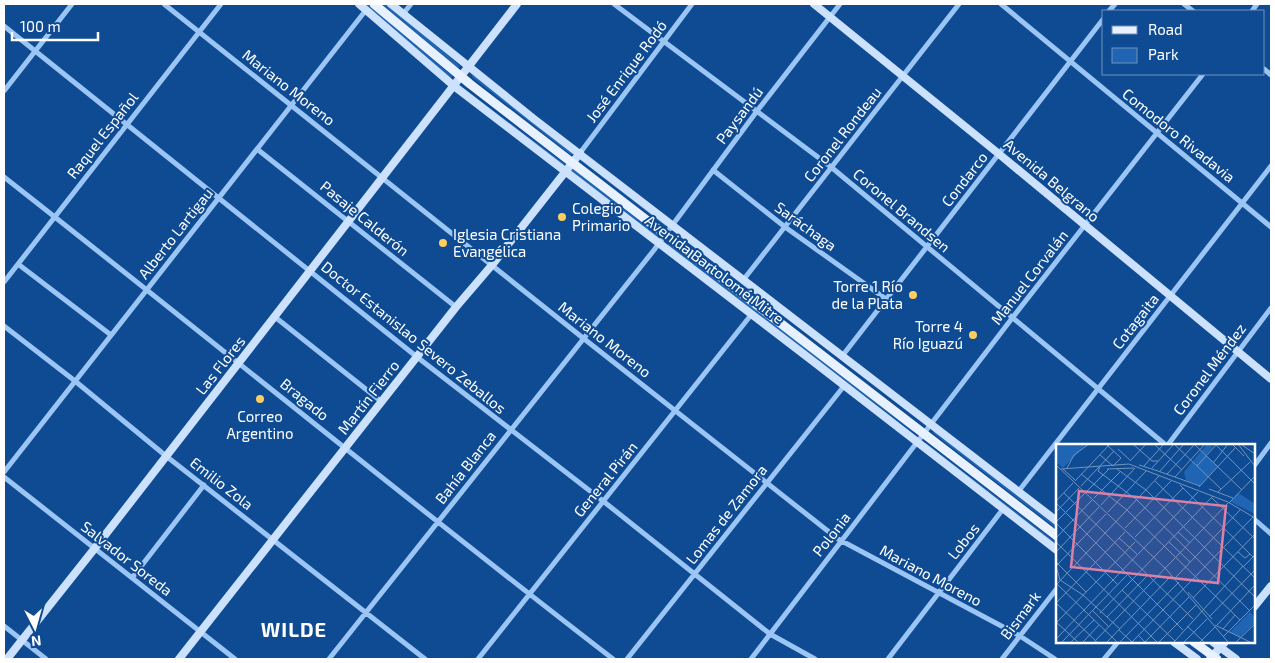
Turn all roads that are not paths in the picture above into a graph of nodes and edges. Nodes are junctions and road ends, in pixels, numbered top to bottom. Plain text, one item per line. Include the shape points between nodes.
1 (72, 4) edge
2 (164, 4) edge
3 (220, 4) edge
4 (359, 4) edge
5 (374, 4) edge
6 (392, 4) edge
7 (412, 4) edge
8 (517, 4) edge
9 (614, 4) edge
10 (692, 4) edge
11 (814, 4) edge
12 (840, 4) edge
13 (959, 4) edge
14 (1001, 4) edge
15 (366, 10) junction
16 (404, 14) junction
17 (830, 16) junction
18 (1102, 21) edge
19 (4, 26) edge
20 (198, 32) junction
21 (663, 41) junction
22 (35, 51) junction
23 (1071, 61) junction
24 (468, 67) junction
25 (1202, 75) edge
26 (904, 76) junction
27 (460, 77) junction
28 (454, 86) junction
29 (4, 91) edge
30 (292, 105) junction
31 (757, 111) junction
32 (127, 123) junction
33 (1156, 132) junction
34 (257, 148) junction
35 (580, 153) junction
36 (999, 154) junction
37 (572, 162) junction
38 (1271, 166) edge
39 (831, 167) junction
40 (713, 170) junction
41 (564, 171) junction
42 (4, 177) edge
43 (382, 179) junction
44 (219, 198) junction
45 (1242, 203) junction
46 (54, 216) junction
47 (349, 221) junction
48 (673, 225) junction
49 (1086, 225) junction
50 (785, 227) junction
51 (1271, 227) edge
52 (666, 234) junction
53 (659, 244) junction
54 (927, 247) junction
55 (18, 264) junction
56 (492, 265) junction
57 (311, 270) junction
58 (744, 279) junction
59 (4, 282) edge
60 (146, 290) junction
61 (1171, 295) junction
62 (886, 299) junction
63 (456, 307) junction
64 (1271, 308) edge
65 (751, 315) junction
66 (275, 317) junction
67 (1013, 317) junction
68 (4, 326) edge
69 (111, 335) junction
70 (583, 338) junction
71 (1238, 352) junction
72 (843, 355) junction
73 (417, 356) junction
74 (239, 363) junction
75 (1271, 379) edge
76 (75, 381) junction
77 (844, 386) junction
78 (1099, 388) junction
79 (382, 402) junction
80 (676, 410) junction
81 (932, 424) junction
82 (510, 430) junction
83 (924, 434) junction
84 (917, 442) junction
85 (1271, 443) edge
86 (1165, 444) edge
87 (1169, 444) edge
88 (346, 448) junction
89 (166, 456) junction
90 (1255, 465) edge
91 (4, 472) edge
92 (4, 477) edge
93 (767, 482) junction
94 (204, 485) junction
95 (1018, 492) junction
96 (603, 501) junction
97 (1003, 509) junction
98 (1056, 520) edge
99 (1255, 520) edge
100 (438, 521) junction
101 (1271, 534) edge
102 (1056, 535) edge
103 (273, 540) junction
104 (842, 541) junction
105 (95, 548) junction
106 (1056, 550) edge
107 (694, 574) junction
108 (132, 578) junction
109 (1271, 586) edge
110 (1056, 589) edge
111 (939, 593) junction
112 (528, 594) junction
113 (1255, 606) edge
114 (366, 613) junction
115 (4, 626) edge
116 (200, 632) junction
117 (770, 634) junction
118 (1020, 636) junction
119 (22, 640) junction
120 (1117, 643) edge
121 (1175, 643) edge
122 (1195, 643) edge
123 (1223, 644) edge
124 (1213, 658) edge
125 (7, 659) edge
126 (46, 659) edge
127 (179, 659) edge
128 (235, 659) edge
129 (329, 659) edge
130 (425, 659) edge
131 (478, 659) edge
132 (613, 659) edge
133 (627, 659) edge
134 (751, 659) edge
135 (815, 659) edge
136 (888, 659) edge
137 (1002, 659) edge
138 (1055, 659) edge
139 (1104, 659) edge
140 (1197, 659) edge
141 (1236, 659) edge

1 - 22 street
2 - 20 street, Mariano Moreno
3 - 20 street, Raquel Español
4 - 15 street, Avenida Bartolomé Mitre
5 - 27 main road, Avenida Bartolomé Mitre
6 - 16 street, Avenida Bartolomé Mitre
7 - 16 street
8 - 24 street, Las Flores
9 - 21 street, Coronel Brandsen
10 - 21 street, José Enrique Rodó
11 - 17 street, Avenida Belgrano
12 - 17 street, Paysandú
13 - 26 street, Coronel Rondeau
14 - 23 street, Comodoro Rivadavia
15 - 28 street, Avenida Bartolomé Mitre
15 - 30 street, Alberto Lartigau
16 - 24 street, Avenida Bartolomé Mitre
17 - 26 street, Avenida Belgrano
17 - 31 street, Paysandú
18 - 23 street, Condarco
19 - 22 street, Doctor Estanislao Severo Zeballos
20 - 30 street, Mariano Moreno
20 - 32 street, Raquel Español
21 - 31 street, Coronel Brandsen
21 - 35 street, José Enrique Rodó
22 - 29 street
22 - 32 street, Doctor Estanislao Severo Zeballos
23 - 33 street, Comodoro Rivadavia
23 - 36 street, Condarco
24 - 27 street, Las Flores
24 - 35 street, Avenida Bartolomé Mitre
25 - 33 street, Manuel Corvalán
26 - 36 street, Avenida Belgrano
26 - 39 street, Coronel Rondeau
27 - 28 street, Las Flores
27 - 37 main road, Avenida Bartolomé Mitre
28 - 41 street, Avenida Bartolomé Mitre
28 - 43 street, Las Flores
30 - 34 street, Alberto Lartigau
30 - 43 street, Mariano Moreno
31 - 39 street, Coronel Brandsen
31 - 40 street, Paysandú
32 - 44 street, Doctor Estanislao Severo Zeballos
32 - 46 street, Raquel Español
33 - 45 street, Comodoro Rivadavia
33 - 49 street, Manuel Corvalán
34 - 44 street, Alberto Lartigau
34 - 47 street, Pasaje Calderón
35 - 37 street, Martín Fierro
35 - 48 street, Avenida Bartolomé Mitre
36 - 49 street, Avenida Belgrano
36 - 54 street, Condarco
37 - 41 street, Martín Fierro
37 - 52 main road, Avenida Bartolomé Mitre
38 - 45 street, Cotagaita
39 - 50 street, Coronel Rondeau
39 - 54 street, Coronel Brandsen
40 - 48 street, Paysandú
40 - 50 street, Saráchaga
41 - 53 street, Avenida Bartolomé Mitre
41 - 56 street, Martín Fierro
42 - 46 street, Bragado
43 - 47 street, Las Flores
43 - 56 street, Mariano Moreno
44 - 57 street, Doctor Estanislao Severo Zeballos
44 - 60 street, Alberto Lartigau
45 - 51 street, Comodoro Rivadavia
45 - 61 street, Cotagaita
46 - 55 street, Raquel Español
46 - 60 street, Bragado
47 - 57 street, Las Flores
47 - 63 street, Pasaje Calderón
48 - 52 street, Paysandú
48 - 58 street, Avenida Bartolomé Mitre
49 - 61 street, Avenida Belgrano
49 - 67 street, Manuel Corvalán
50 - 58 street, Coronel Rondeau
50 - 62 street, Saráchaga
52 - 53 street, Paysandú
52 - 83 main road, Avenida Bartolomé Mitre
53 - 65 street, Avenida Bartolomé Mitre
53 - 70 street, Bahía Blanca
54 - 62 street, Condarco
54 - 67 street, Coronel Brandsen
55 - 59 street, Raquel Español
55 - 69 street
56 - 63 street, Martín Fierro
56 - 70 street, Mariano Moreno
57 - 66 street, Las Flores
57 - 73 street, Doctor Estanislao Severo Zeballos
58 - 72 street, Avenida Bartolomé Mitre
60 - 69 street, Alberto Lartigau
60 - 74 street, Bragado
61 - 71 street, Avenida Belgrano
61 - 78 street, Cotagaita
62 - 72 street, Condarco
63 - 73 street, Martín Fierro
64 - 71 street, Coronel Méndez
65 - 77 street, Avenida Bartolomé Mitre
65 - 80 street, General Pirán
66 - 74 street, Las Flores
66 - 79 street
67 - 78 street, Coronel Brandsen
67 - 81 street, Manuel Corvalán
68 - 76 street, Emilio Zola
69 - 76 street, Alberto Lartigau
70 - 80 street, Mariano Moreno
70 - 82 street, Bahía Blanca
71 - 75 street, Avenida Belgrano
71 - 87 street, Coronel Méndez
72 - 81 street, Avenida Bartolomé Mitre
73 - 79 street, Martín Fierro
73 - 82 street, Doctor Estanislao Severo Zeballos
74 - 88 street, Bragado
74 - 89 street, Las Flores
76 - 89 street, Emilio Zola
76 - 91 street, Alberto Lartigau
77 - 84 street, Avenida Bartolomé Mitre
77 - 93 street, Lomas de Zamora
78 - 86 street, Coronel Brandsen
78 - 95 street, Cotagaita
79 - 88 street, Martín Fierro
80 - 93 street, Mariano Moreno
80 - 96 street, General Pirán
81 - 83 street, Polonia
81 - 95 street, Avenida Bartolomé Mitre
82 - 96 street, Doctor Estanislao Severo Zeballos
82 - 100 street, Bahía Blanca
83 - 84 street, Polonia
83 - 102 main road, Avenida Bartolomé Mitre
84 - 97 street, Avenida Bartolomé Mitre
84 - 104 street, Polonia
85 - 90 street
88 - 100 street, Bragado
88 - 103 street, Martín Fierro
89 - 94 street, Emilio Zola
89 - 105 street, Las Flores
92 - 105 street, Salvador Soreda
93 - 104 street, Mariano Moreno
93 - 107 street, Lomas de Zamora
94 - 103 street, Emilio Zola
94 - 108 street
95 - 98 street, Avenida Bartolomé Mitre
96 - 107 street, Doctor Estanislao Severo Zeballos
96 - 112 street, General Pirán
97 - 106 street, Avenida Bartolomé Mitre
97 - 111 street, Lobos
99 - 101 street
100 - 112 street, Bragado
100 - 114 street, Bahía Blanca
103 - 114 street, Emilio Zola
103 - 116 street, Martín Fierro
104 - 111 street, Mariano Moreno
104 - 117 street, Polonia
105 - 108 street, Salvador Soreda
105 - 119 street, Las Flores
107 - 117 street, Doctor Estanislao Severo Zeballos
107 - 133 street, Lomas de Zamora
108 - 116 street, Salvador Soreda
109 - 113 street
110 - 118 street, Bismark
111 - 118 street, Mariano Moreno
111 - 136 street, Lobos
112 - 131 street, General Pirán
112 - 132 street, Bragado
114 - 129 street, Bahía Blanca
114 - 130 street, Emilio Zola
115 - 119 street
116 - 127 street, Martín Fierro
116 - 128 street, Salvador Soreda
117 - 134 street, Polonia
117 - 135 street, Doctor Estanislao Severo Zeballos
118 - 137 street, Bismark
118 - 138 street, Mariano Moreno
119 - 125 street, Las Flores
119 - 126 street
120 - 139 street
121 - 140 street
122 - 124 main road
123 - 124 street
123 - 141 street

